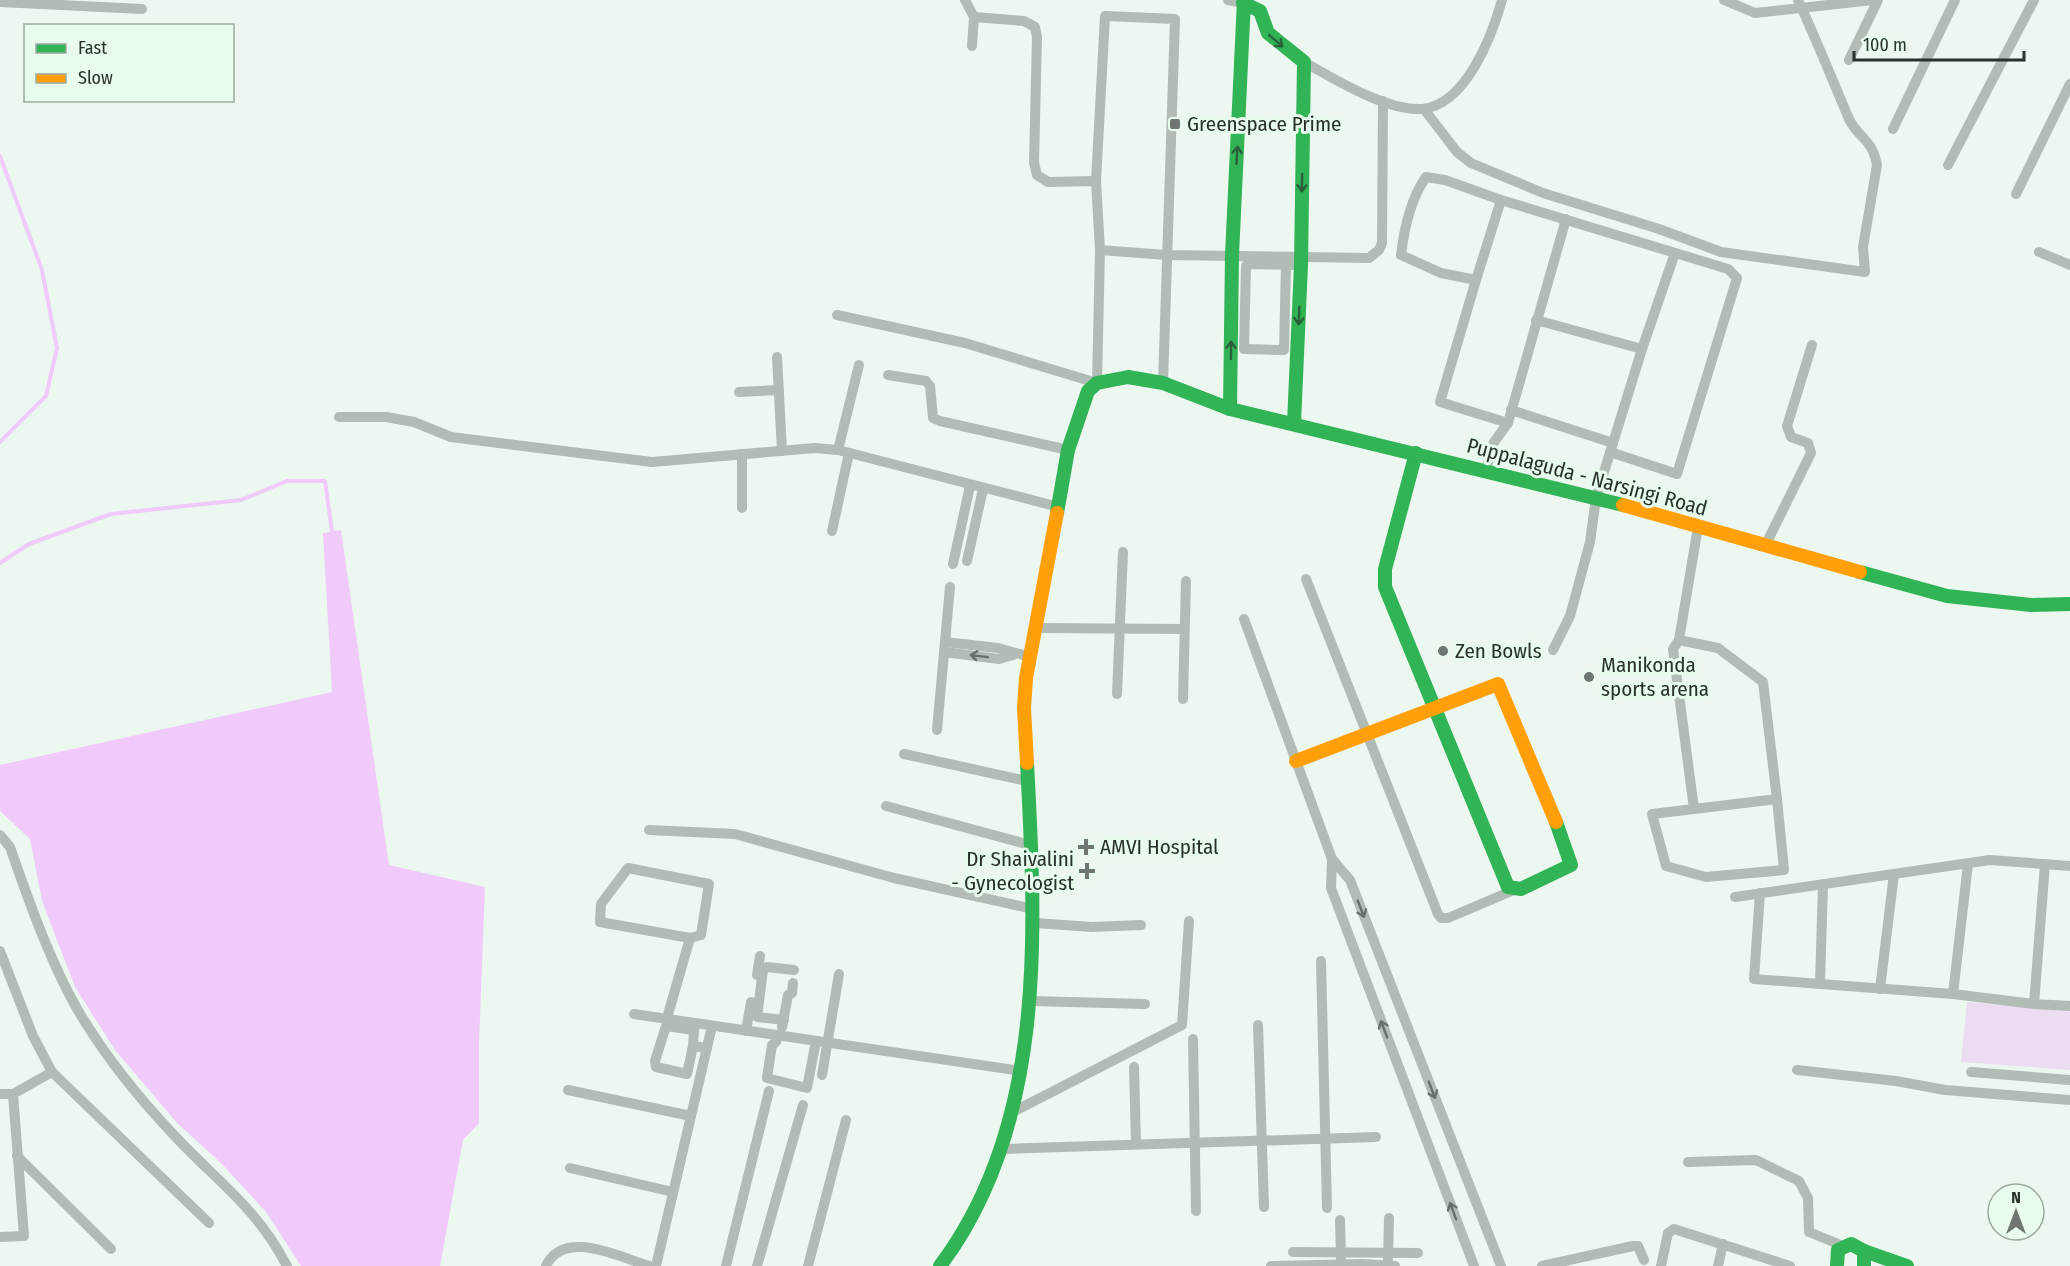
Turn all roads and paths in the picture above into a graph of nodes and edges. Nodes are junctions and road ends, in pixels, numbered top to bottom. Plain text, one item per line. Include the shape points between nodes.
1 (965, 0) edge
2 (1228, 0) edge
3 (1502, 0) edge
4 (1724, 0) edge
5 (1873, 0) edge
6 (1878, 0) edge
7 (1955, 0) edge
8 (2034, 0) edge
9 (0, 2) edge
10 (1244, 2) edge
11 (1800, 5) edge
12 (1261, 6) edge
13 (142, 9) dead end
14 (974, 17) junction
15 (1244, 29) junction
16 (972, 46) dead end
17 (1849, 60) dead end
18 (1304, 62) junction
19 (2070, 84) edge
20 (1383, 101) junction
21 (1424, 109) junction
22 (1893, 129) dead end
23 (1948, 165) dead end
24 (1096, 181) junction
25 (2016, 194) dead end
26 (1501, 200) junction
27 (1566, 219) junction
28 (1100, 250) junction
29 (2039, 252) dead end
30 (1675, 253) junction
31 (1166, 255) junction
32 (1232, 255) junction
33 (1296, 262) junction
34 (2070, 265) edge
35 (1476, 280) junction
36 (837, 315) dead end
37 (1536, 320) junction
38 (1812, 345) dead end
39 (1642, 349) junction
40 (777, 357) dead end
41 (860, 365) dead end
42 (888, 375) dead end
43 (1097, 383) junction
44 (1163, 383) junction
45 (779, 390) junction
46 (739, 392) dead end
47 (1230, 409) junction
48 (1511, 410) junction
49 (339, 417) dead end
50 (1294, 423) junction
51 (1508, 423) junction
52 (1612, 447) junction
53 (838, 450) junction
54 (1068, 450) junction
55 (782, 451) junction
56 (849, 453) junction
57 (1416, 453) junction
58 (742, 454) junction
59 (1485, 473) junction
60 (970, 486) junction
61 (983, 489) junction
62 (1596, 498) junction
63 (1059, 507) junction
64 (742, 508) dead end
65 (1698, 527) junction
66 (832, 531) dead end
67 (1766, 546) junction
68 (1123, 552) dead end
69 (967, 561) dead end
70 (953, 564) dead end
71 (1306, 579) dead end
72 (1186, 581) dead end
73 (950, 587) dead end
74 (2070, 604) edge
75 (1244, 619) dead end
76 (1119, 627) junction
77 (1036, 628) junction
78 (1183, 629) junction
79 (1679, 640) junction
80 (945, 647) junction
81 (1553, 650) dead end
82 (1030, 657) junction
83 (1117, 694) dead end
84 (1183, 699) dead end
85 (1435, 709) junction
86 (937, 730) dead end
87 (1365, 734) junction
88 (904, 754) dead end
89 (1296, 761) junction
90 (1027, 781) junction
91 (1777, 799) junction
92 (886, 807) dead end
93 (1694, 808) junction
94 (649, 830) dead end
95 (0, 836) edge
96 (1030, 845) junction
97 (1332, 859) junction
98 (1968, 864) junction
99 (2045, 864) junction
100 (2070, 866) edge
101 (1894, 874) junction
102 (1823, 884) junction
103 (1514, 890) junction
104 (1760, 893) junction
105 (1735, 897) dead end
106 (1034, 916) junction
107 (1189, 921) dead end
108 (1141, 925) dead end
109 (690, 938) junction
110 (0, 951) edge
111 (760, 956) dead end
112 (1321, 961) dead end
113 (794, 970) dead end
114 (839, 974) dead end
115 (793, 983) dead end
116 (1820, 984) junction
117 (1881, 989) junction
118 (1953, 994) junction
119 (1031, 1001) junction
120 (1146, 1004) dead end
121 (2034, 1004) junction
122 (2070, 1006) edge
123 (634, 1014) dead end
124 (667, 1018) junction
125 (784, 1020) junction
126 (1258, 1025) dead end
127 (712, 1026) junction
128 (746, 1031) junction
129 (778, 1038) junction
130 (1193, 1039) dead end
131 (827, 1043) junction
132 (815, 1045) junction
133 (693, 1046) junction
134 (707, 1048) junction
135 (1134, 1067) dead end
136 (1797, 1070) dead end
137 (1020, 1071) junction
138 (52, 1072) junction
139 (1971, 1072) dead end
140 (822, 1076) dead end
141 (2070, 1080) edge
142 (568, 1090) dead end
143 (770, 1091) dead end
144 (0, 1094) edge
145 (13, 1094) junction
146 (2070, 1100) edge
147 (802, 1105) dead end
148 (1011, 1113) junction
149 (691, 1116) junction
150 (846, 1120) dead end
151 (1376, 1137) dead end
152 (1324, 1138) junction
153 (1262, 1140) junction
154 (1196, 1142) junction
155 (1136, 1144) junction
156 (1001, 1149) junction
157 (17, 1156) junction
158 (1688, 1162) dead end
159 (570, 1168) dead end
160 (673, 1192) junction
161 (1264, 1207) dead end
162 (1327, 1208) dead end
163 (1196, 1211) dead end
164 (1389, 1218) dead end
165 (1340, 1220) dead end
166 (209, 1223) dead end
167 (0, 1237) edge
168 (1723, 1244) junction
169 (1843, 1246) junction
170 (111, 1249) dead end
171 (1864, 1251) junction
172 (1293, 1252) dead end
173 (1341, 1252) junction
174 (1388, 1253) junction
175 (1418, 1253) dead end
176 (1754, 1254) junction
177 (1644, 1260) dead end
178 (1342, 1264) junction
179 (1363, 1265) edge
180 (1388, 1265) edge
181 (287, 1266) edge
182 (546, 1266) edge
183 (649, 1266) edge
184 (656, 1266) edge
185 (726, 1266) edge
186 (757, 1266) edge
187 (808, 1266) edge
188 (940, 1266) edge
189 (1271, 1266) edge
190 (1294, 1266) edge
191 (1395, 1266) edge
192 (1474, 1266) edge
193 (1501, 1266) edge
194 (1542, 1266) edge
195 (1661, 1266) edge
196 (1718, 1266) edge
197 (1750, 1266) edge
198 (1790, 1266) edge
199 (1837, 1266) edge
200 (1864, 1266) edge
201 (1906, 1266) edge

1 - 14 street
2 - 10 street
3 - 21 street via 1494,28 1466,81 1451,95
4 - 11 street via 1755,13
5 - 11 street
6 - 17 street
7 - 22 street
8 - 23 street
9 - 13 street
10 - 12 street
10 - 15 street
11 - 21 street via 1851,122 1875,153 1877,165 1863,247 1865,273 1721,252 1543,193 1472,163 1457,152
12 - 15 street
12 -> 18 street via 1268,33
14 - 16 street
14 - 24 street via 1024,21 1035,27 1037,175 1048,182
32 -> 15 street
18 - 20 street
18 -> 33 street
19 - 25 street
20 - 21 street
20 - 33 street via 1379,250 1369,258
24 - 28 street
24 - 31 street via 1105,16 1175,19
26 - 27 street
26 - 35 street
26 - 35 street via 1426,177 1403,236 1401,255 1441,273
27 - 30 street
27 - 37 street
28 - 31 street
28 - 43 street
29 - 34 street
30 - 39 street
30 - 52 street via 1728,269 1737,278 1677,474
31 - 32 street
31 - 44 street
32 - 33 street
47 -> 32 street
33 - 33 street via 1248,264 1244,269 1244,349 1284,350
33 -> 50 street
35 - 51 street via 1440,402
36 - 43 street via 965,343
37 - 39 street
37 - 48 street
38 - 67 street via 1787,426 1791,437 1808,443 1811,453
39 - 52 street
40 - 45 street
41 - 53 street
42 - 54 street via 926,381 930,386 931,413 940,421
43 - 44 street, Puppalaguda - Narsingi Road via 1128,377
43 - 54 street via 1088,391
44 - 47 street, Puppalaguda - Narsingi Road
45 - 46 street
45 - 55 street
47 - 50 street, Puppalaguda - Narsingi Road
48 - 51 street
48 - 52 street
49 - 58 street via 386,417 414,422 451,437 652,462
50 - 57 street, Puppalaguda - Narsingi Road
51 - 59 street via 1494,442
52 - 62 street
53 - 55 street
53 - 56 street
54 - 63 street
55 - 58 street
56 - 60 street
56 - 66 street
57 - 59 street, Puppalaguda - Narsingi Road
57 - 85 street via 1385,569 1385,587
58 - 64 street
59 - 62 street, Puppalaguda - Narsingi Road
60 - 61 street
60 - 70 street
61 - 63 street
61 - 69 street
62 - 65 street, Puppalaguda - Narsingi Road
62 - 81 street via 1590,542 1570,616
63 - 77 street
65 - 67 street, Puppalaguda - Narsingi Road
65 - 79 street
67 - 74 street, Puppalaguda - Narsingi Road via 1947,596 2031,605
68 - 76 street
71 - 87 street
72 - 78 street
73 - 80 street
75 - 89 street
76 - 77 street
76 - 78 street
76 - 83 street
77 - 82 street
78 - 84 street
79 - 91 street via 1718,648 1763,682
79 - 93 street via 1673,649
80 - 82 street via 999,659 1013,655
80 - 86 street
82 - 90 street via 1024,708
85 - 87 street
85 - 103 street via 1508,887
85 - 103 street via 1498,684 1571,859 1566,869
87 - 89 street
87 - 103 street via 1441,918
88 - 90 street
89 - 97 street
90 - 96 street
91 - 93 street
91 - 93 street via 1784,870 1706,877 1666,866 1652,814
92 - 96 street
94 - 106 street via 735,834
95 - 181 street via 10,847 84,1021 120,1073 172,1134 251,1210
96 - 106 street
192 -> 97 street via 1331,888
97 -> 193 street via 1350,880
98 - 99 street
98 - 101 street
98 - 118 street
99 - 100 street
99 - 121 street
101 - 102 street
101 - 117 street
102 - 104 street
102 - 116 street
104 - 105 street
104 - 116 street via 1754,979
106 - 108 street via 1092,927
106 - 119 street
107 - 148 street via 1182,1025
109 - 109 street via 701,935 707,882 628,868 601,904 600,922
109 - 124 street
110 - 138 street via 33,1036
111 - 128 street
112 - 152 street
113 - 125 street via 763,970 757,1017
114 - 131 street
115 - 125 street
116 - 117 street
117 - 118 street
118 - 121 street
119 - 120 street
119 - 137 street
121 - 122 street
123 - 124 street
124 - 127 street
125 - 129 street
126 - 153 street
127 - 128 street
127 - 134 street
128 - 129 street
129 - 132 street
129 - 132 street via 772,1045 767,1078 807,1088
130 - 154 street
131 - 132 street
131 - 137 street
131 - 140 street
133 - 133 street via 687,1074 656,1067 666,1026 694,1030
133 - 134 street
134 - 149 street
135 - 155 street
136 - 146 street via 1945,1090
137 - 148 street
138 - 145 street
138 - 166 street
139 - 141 street
142 - 149 street
143 - 185 street
144 - 145 street
145 - 157 street
147 - 186 street
148 - 156 street
149 - 160 street
150 - 187 street
151 - 152 street
152 - 153 street
152 - 162 street
153 - 154 street
153 - 161 street
154 - 155 street
154 - 163 street
155 - 156 street
156 - 188 street via 970,1221
157 - 167 street via 24,1236
157 - 170 street
158 - 169 street via 1756,1160 1778,1169 1799,1181 1808,1198 1809,1232
159 - 160 street
160 - 184 street
164 - 174 street
165 - 173 street
168 - 176 street
168 - 195 street via 1674,1229 1668,1233
168 - 196 street
169 - 171 street via 1854,1244
169 - 199 street via 1836,1256
171 - 200 street
171 - 201 street
172 - 173 street
173 - 174 street
173 - 178 street
174 - 175 street
174 - 180 street
176 - 197 street
176 - 198 street
177 - 194 street via 1638,1246 1633,1246
178 - 179 street
178 - 190 street
179 - 180 street
180 - 191 street
182 - 183 street via 550,1257 571,1246
189 - 190 street

